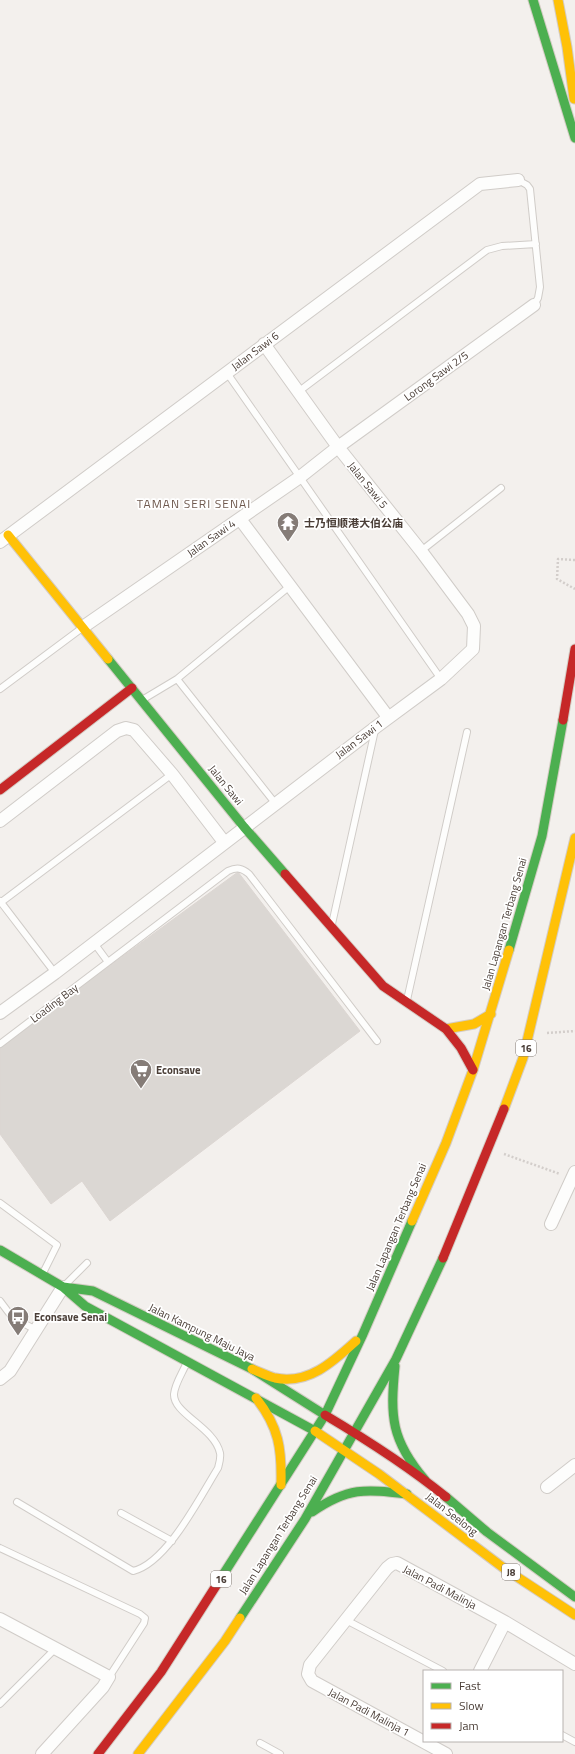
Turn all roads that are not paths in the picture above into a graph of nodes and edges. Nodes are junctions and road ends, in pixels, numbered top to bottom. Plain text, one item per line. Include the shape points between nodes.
1 (533, 0) edge
2 (558, 0) edge
3 (575, 109) edge
4 (575, 138) edge
5 (518, 180) joint
6 (536, 244) junction
7 (534, 305) joint
8 (264, 344) junction
9 (227, 373) junction
10 (298, 392) junction
11 (338, 447) junction
12 (300, 477) junction
13 (501, 488) dead end
14 (240, 519) junction
15 (2, 540) edge
16 (421, 551) junction
17 (290, 586) junction
18 (83, 627) junction
19 (473, 649) joint
20 (575, 649) edge
21 (177, 678) junction
22 (441, 679) junction
23 (132, 688) junction
24 (0, 689) edge
25 (142, 700) junction
26 (388, 717) junction
27 (376, 727) junction
28 (466, 732) dead end
29 (172, 774) junction
30 (0, 790) edge
31 (275, 803) junction
32 (0, 821) edge
33 (244, 826) junction
34 (575, 838) edge
35 (224, 842) junction
36 (0, 902) edge
37 (332, 927) junction
38 (94, 943) junction
39 (108, 962) junction
40 (55, 973) junction
41 (406, 1002) junction
42 (0, 1013) edge
43 (491, 1014) junction
44 (446, 1029) junction
45 (377, 1041) dead end
46 (0, 1044) edge
47 (473, 1070) junction
48 (574, 1175) edge
49 (0, 1203) edge
50 (551, 1224) dead end
51 (0, 1250) edge
52 (87, 1263) dead end
53 (42, 1275) junction
54 (62, 1287) junction
55 (0, 1301) edge
56 (36, 1330) junction
57 (363, 1334) junction
58 (396, 1359) junction
59 (187, 1362) junction
60 (252, 1369) junction
61 (0, 1379) edge
62 (256, 1398) junction
63 (324, 1415) junction
64 (315, 1431) junction
65 (354, 1432) junction
66 (345, 1449) junction
67 (575, 1465) edge
68 (425, 1480) junction
69 (281, 1485) junction
70 (547, 1487) dead end
71 (407, 1494) junction
72 (17, 1502) dead end
73 (121, 1513) dead end
74 (305, 1519) junction
75 (172, 1541) junction
76 (0, 1548) edge
77 (575, 1597) edge
78 (575, 1615) edge
79 (0, 1619) edge
80 (346, 1620) junction
81 (505, 1622) junction
82 (56, 1648) junction
83 (575, 1664) edge
84 (441, 1670) edge
85 (481, 1670) edge
86 (109, 1676) junction
87 (312, 1681) joint
88 (0, 1704) edge
89 (563, 1736) edge
90 (423, 1738) edge
91 (431, 1742) edge
92 (575, 1742) edge
93 (260, 1743) dead end
94 (443, 1748) edge
95 (42, 1754) edge
96 (98, 1754) edge
97 (138, 1754) edge
98 (280, 1754) edge

1 - 4 main road
2 - 3 main road
5 - 6 lane via 530,189
5 - 8 street, Jalan Sawi 6 via 480,184
6 - 7 lane via 540,287
6 - 10 lane via 502,246 487,250
7 - 11 street, Lorong Sawi 2/5
8 - 9 street, Jalan Sawi 6
8 - 10 street, Jalan Sawi 5
9 - 12 lane
9 - 15 street, Jalan Sawi 6
10 - 11 street, Jalan Sawi 5
11 - 12 street, Jalan Sawi 4
11 - 16 street, Jalan Sawi 5
12 - 14 street, Jalan Sawi 4
12 - 22 lane
13 - 16 lane
14 - 17 street
14 - 18 street, Jalan Sawi 4
15 - 18 main road, Jalan Sawi
16 - 19 street, Jalan Sawi 5 via 468,614 474,626
17 - 21 lane
17 - 26 street
18 - 23 main road, Jalan Sawi
18 - 24 lane
19 - 22 street, Jalan Sawi 1
20 - 43 main road, Jalan Lapangan Terbang Senai / 16 via 542,836
21 - 25 lane
21 - 31 lane
22 - 26 street, Jalan Sawi 1
23 - 25 main road, Jalan Sawi
23 - 30 main road
25 - 33 main road, Jalan Sawi
26 - 27 street, Jalan Sawi 1
27 - 31 street, Jalan Sawi 1
27 - 37 lane
28 - 41 lane
29 - 32 street via 134,730 126,728 117,731
29 - 35 street
29 - 36 lane
31 - 33 street, Jalan Sawi 1
33 - 35 street, Jalan Sawi 1
33 - 37 main road, Jalan Sawi
34 - 58 main road, Jalan Lapangan Terbang Senai / 16 via 523,1058 447,1248
35 - 38 street, Jalan Sawi 1
36 - 40 lane
37 - 41 main road, Jalan Sawi via 383,986
38 - 39 lane
38 - 40 street, Jalan Sawi 1
39 - 45 lane, Loading Bay via 228,871 243,869
39 - 46 lane, Loading Bay
40 - 42 street, Jalan Sawi 1
41 - 44 main road, Jalan Sawi
43 - 44 main road via 474,1024
43 - 47 main road, Jalan Lapangan Terbang Senai / 16
44 - 47 main road, Jalan Sawi via 460,1044
47 - 57 main road, Jalan Lapangan Terbang Senai / 16 via 446,1143
48 - 50 street
49 - 53 lane via 57,1245
51 - 53 main road, Jalan Kampung Maju Jaya
52 - 54 lane
53 - 54 main road, Jalan Kampung Maju Jaya
54 - 56 street
54 - 59 main road, Jalan Kampung Maju Jaya via 85,1306
54 - 60 main road, Jalan Kampung Maju Jaya via 93,1291
55 - 56 lane via 12,1318
56 - 61 street via 10,1371
57 - 60 main road via 330,1364 316,1373 278,1378
57 - 63 main road, Jalan Lapangan Terbang Senai / 16
58 - 65 main road, Jalan Lapangan Terbang Senai / 16
58 - 68 main road via 393,1422 397,1440 412,1466
59 - 62 main road, Jalan Kampung Maju Jaya
59 - 75 lane via 174,1395 178,1407 216,1441 220,1455 218,1468
60 - 63 main road, Jalan Kampung Maju Jaya
62 - 64 main road, Jalan Kampung Maju Jaya
62 - 69 main road via 268,1411 280,1441
63 - 64 main road, Jalan Lapangan Terbang Senai / 16
63 - 65 main road, Jalan Seelong / J8
64 - 66 main road, Jalan Seelong / J8
64 - 69 main road, Jalan Lapangan Terbang Senai / 16
65 - 66 main road, Jalan Lapangan Terbang Senai / 16
65 - 68 main road, Jalan Seelong / J8
66 - 71 main road, Jalan Seelong / J8
66 - 74 main road, Jalan Lapangan Terbang Senai / 16
67 - 70 street
68 - 77 main road, Jalan Seelong / J8 via 487,1532
69 - 96 main road, Jalan Lapangan Terbang Senai / 16 via 161,1672
71 - 74 main road via 370,1489 347,1491 334,1496
71 - 78 main road, Jalan Seelong / J8 via 482,1553
72 - 75 lane via 133,1571 149,1565
73 - 75 lane
74 - 97 main road, Jalan Lapangan Terbang Senai / 16 via 225,1641
76 - 86 lane via 145,1618
79 - 82 street
80 - 81 street, Jalan Padi Malinja via 387,1568 397,1563
80 - 84 lane
80 - 87 street, Jalan Padi Malinja via 310,1665 308,1674
81 - 83 street, Jalan Padi Malinja
81 - 85 street
82 - 86 street
82 - 88 lane
86 - 95 street
87 - 90 street, Jalan Padi Malinja 1
89 - 92 lane
91 - 94 street, Jalan Padi Malinja 1
93 - 98 lane

